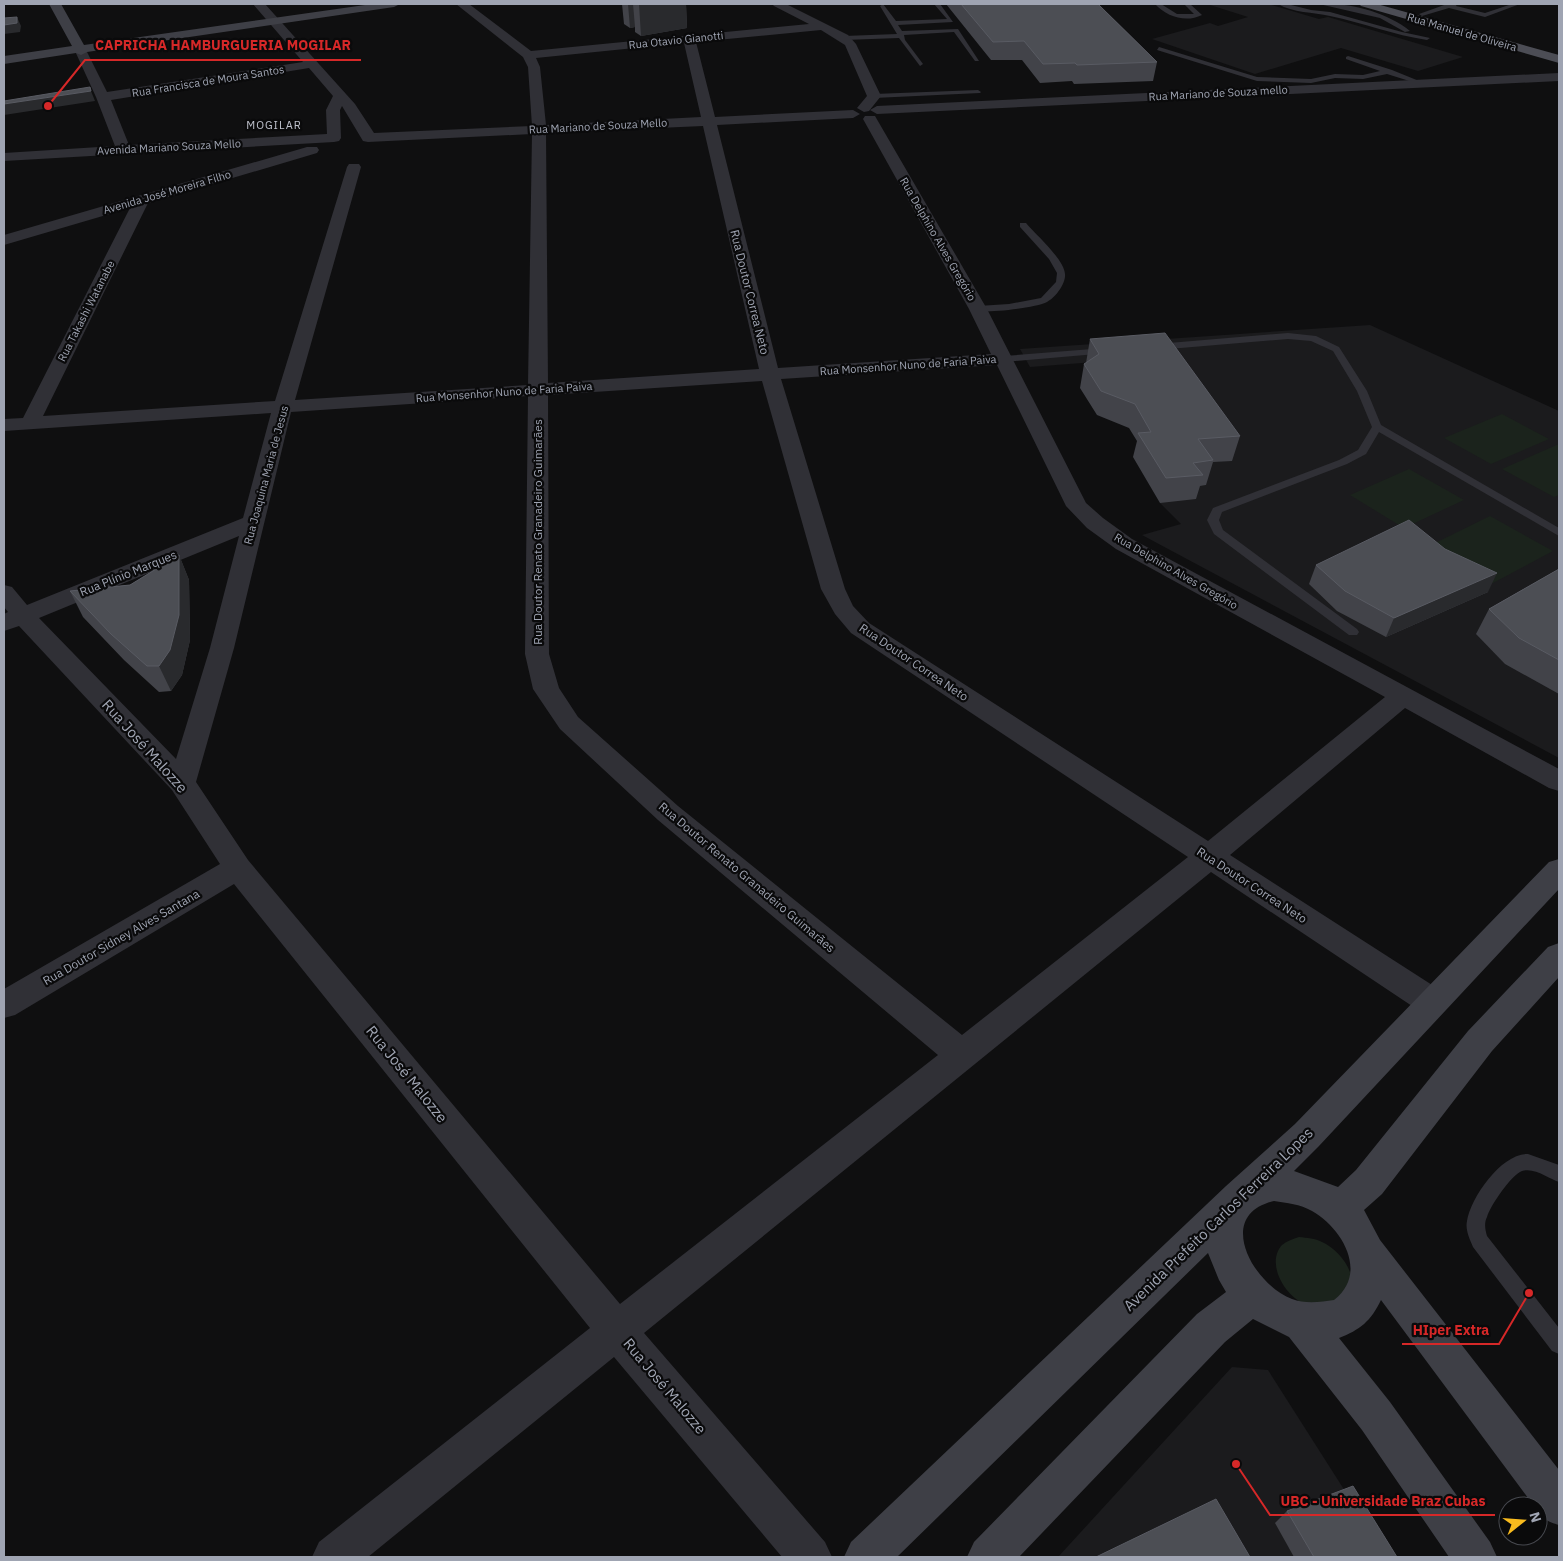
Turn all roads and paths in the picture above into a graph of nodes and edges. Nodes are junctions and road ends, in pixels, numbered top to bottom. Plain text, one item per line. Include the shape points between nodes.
1 (54, 4) edge
2 (260, 4) edge
3 (394, 4) edge
4 (462, 4) edge
5 (778, 4) edge
6 (937, 4) edge
7 (1158, 4) edge
8 (1187, 4) edge
9 (1281, 4) edge
10 (1320, 4) edge
11 (1365, 4) edge
12 (1385, 4) edge
13 (1459, 4) edge
14 (1517, 4) edge
15 (883, 6) dead end
16 (1447, 6) junction
17 (1422, 14) junction
18 (275, 22) junction
19 (894, 23) junction
20 (824, 26) junction
21 (901, 37) junction
22 (689, 39) junction
23 (847, 41) junction
24 (1159, 49) dead end
25 (81, 50) junction
26 (1559, 52) edge
27 (528, 55) junction
28 (1348, 58) dead end
29 (1559, 59) edge
30 (4, 60) edge
31 (977, 60) dead end
32 (313, 64) junction
33 (920, 64) dead end
34 (1390, 71) junction
35 (1559, 77) edge
36 (1559, 82) edge
37 (1421, 84) junction
38 (1269, 85) junction
39 (978, 92) dead end
40 (339, 96) junction
41 (103, 97) junction
42 (870, 111) junction
43 (829, 115) joint
44 (709, 120) junction
45 (539, 130) junction
46 (351, 142) junction
47 (124, 150) junction
48 (4, 157) edge
49 (354, 167) junction
50 (142, 200) junction
51 (1024, 226) dead end
52 (4, 240) edge
53 (978, 309) junction
54 (1144, 348) edge
55 (1115, 350) edge
56 (1004, 359) junction
57 (770, 375) junction
58 (537, 390) junction
59 (284, 406) junction
60 (30, 423) junction
61 (4, 425) edge
62 (1377, 428) junction
63 (253, 522) junction
64 (1559, 533) edge
65 (4, 592) edge
66 (13, 619) edge
67 (1353, 632) dead end
68 (1402, 697) junction
69 (1559, 781) edge
70 (182, 783) junction
71 (1209, 857) junction
72 (238, 868) junction
73 (1559, 870) edge
74 (1559, 956) edge
75 (1432, 1002) junction
76 (4, 1005) edge
77 (961, 1054) junction
78 (1559, 1174) edge
79 (1238, 1199) junction
80 (1339, 1210) junction
81 (1368, 1253) junction
82 (1254, 1296) junction
83 (1301, 1321) junction
84 (618, 1332) junction
85 (1559, 1344) edge
86 (1559, 1504) edge
87 (334, 1557) edge
88 (810, 1557) edge
89 (866, 1557) edge
90 (989, 1557) edge
91 (1475, 1557) edge

1 - 25 main road
2 - 18 street
3 - 18 main road
4 - 27 street
5 - 20 street
6 - 19 lane via 951,21
7 - 8 lane via 1167,14 1199,15
9 - 10 lane via 1411,37 1427,38 1382,17
11 - 29 main road, Rua Manuel de Oliveira
12 - 17 main road, Rua Manuel de Oliveira
13 - 16 lane
14 - 16 lane via 1485,15
15 - 19 lane
16 - 17 lane
17 - 26 main road, Rua Manuel de Oliveira
18 - 25 main road
18 - 32 street
19 - 21 lane
20 - 22 street, Rua Otavio Gianotti
20 - 23 street
21 - 23 lane
21 - 31 lane via 956,30
21 - 33 lane
22 - 27 street, Rua Otavio Gianotti
22 - 44 street, Rua Doutor Correa Neto
23 - 42 street, Rua Delphino Alves Gregório
24 - 38 lane
25 - 30 main road
25 - 41 street
27 - 45 street, Rua Doutor Renato Granadeiro Guimarães via 534,67
28 - 34 lane
32 - 40 street
32 - 41 street, Rua Francisca de Moura Santos
34 - 37 lane
34 - 38 lane via 1363,77 1335,76
35 - 37 street, Rua Mariano de Souza mello
36 - 42 street, Rua Mariano de Souza mello
37 - 38 street, Rua Mariano de Souza mello
38 - 42 street, Rua Mariano de Souza mello
39 - 42 lane
40 - 46 street via 350,107
40 - 46 street via 333,110
41 - 47 street
42 - 43 street, Rua Mariano de Souza mello
42 - 53 street, Rua Delphino Alves Gregório
43 - 44 street, Rua Mariano de Souza Mello
44 - 45 street, Rua Mariano de Souza Mello
44 - 57 street, Rua Doutor Correa Neto
45 - 46 street, Rua Mariano de Souza Mello
45 - 58 street, Rua Doutor Renato Granadeiro Guimarães
46 - 47 street, Avenida Mariano Souza Mello
46 - 49 street
46 - 49 street, Rua Joaquina Maria de Jesus
46 - 50 street, Avenida José Moreira Filho
47 - 48 street, Avenida Mariano Souza Mello
49 - 59 street, Rua Joaquina Maria de Jesus
50 - 52 street, Avenida José Moreira Filho
50 - 60 street, Rua Takashi Watanabe
51 - 53 lane via 1053,258 1062,273 1060,283 1044,300
53 - 56 street, Rua Delphino Alves Gregório
54 - 62 lane via 1288,336 1313,338 1336,349 1362,392
55 - 56 lane
56 - 57 street, Rua Monsenhor Nuno de Faria Paiva
56 - 68 street, Rua Delphino Alves Gregório via 1077,506 1095,523 1124,544
57 - 58 street, Rua Monsenhor Nuno de Faria Paiva
57 - 71 street, Rua Doutor Correa Neto via 833,590 860,628
58 - 59 street, Rua Monsenhor Nuno de Faria Paiva
58 - 77 street, Rua Doutor Renato Granadeiro Guimarães via 537,654 546,689 568,722 668,812
59 - 60 street, Rua Monsenhor Nuno de Faria Paiva
59 - 63 street, Rua Joaquina Maria de Jesus
60 - 61 street, Rua Monsenhor Nuno de Faria Paiva
62 - 64 lane
62 - 67 lane via 1362,452 1217,510 1213,520 1218,532
63 - 66 street, Rua Plínio Marques
63 - 70 street, Rua Joaquina Maria de Jesus via 222,648
65 - 66 street, Rua José Malozze
66 - 70 street, Rua José Malozze
68 - 69 street, Rua Delphino Alves Gregório
68 - 71 street
70 - 72 street, Rua José Malozze
71 - 75 street, Rua Doutor Correa Neto
71 - 77 street
72 - 76 street, Rua Doutor Sidney Alves Santana
72 - 84 street, Rua José Malozze
73 - 75 main road, Avenida Prefeito Carlos Ferreira Lopes
74 - 80 main road via 1480,1041 1369,1182
75 - 79 main road, Avenida Prefeito Carlos Ferreira Lopes via 1307,1135
77 - 84 street
78 - 85 lane via 1534,1163 1520,1162 1510,1168 1478,1212 1475,1224 1480,1241
79 - 80 main road via 1254,1188 1274,1184 1296,1187 1319,1196
79 - 82 main road via 1228,1214 1224,1233 1227,1255 1237,1276
79 - 89 main road, Avenida Prefeito Carlos Ferreira Lopes
80 - 81 main road via 1356,1230
81 - 83 main road via 1370,1277 1366,1294 1356,1308 1341,1318 1322,1322
81 - 86 main road
82 - 83 main road via 1275,1311
82 - 90 main road via 1224,1316
83 - 91 main road via 1376,1416
84 - 87 street
84 - 88 street, Rua José Malozze

